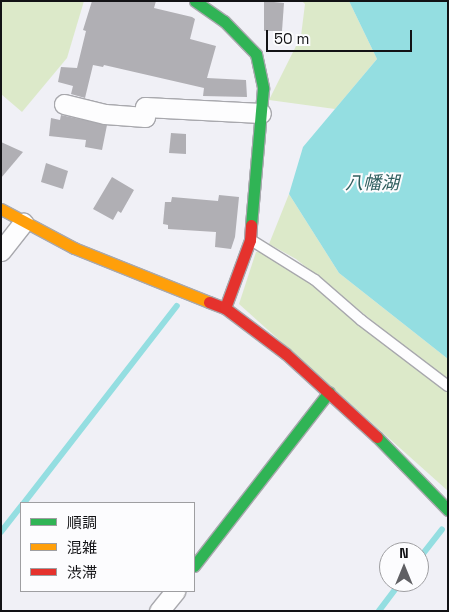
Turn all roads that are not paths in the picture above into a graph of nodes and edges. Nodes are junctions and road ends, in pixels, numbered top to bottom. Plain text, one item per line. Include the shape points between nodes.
1 (195, 1) edge
2 (64, 104) dead end
3 (261, 113) junction
4 (1, 209) edge
5 (23, 223) junction
6 (250, 240) junction
7 (1, 252) edge
8 (225, 308) junction
9 (448, 386) edge
10 (329, 392) junction
11 (448, 510) edge
12 (195, 565) edge
13 (174, 592) edge
14 (159, 611) edge

1 - 3 street via 224,21 256,54 263,88
2 - 3 street via 105,114 145,117 145,107
3 - 6 street
4 - 5 street
5 - 7 street
5 - 8 street via 74,248
6 - 8 street
6 - 9 lane via 274,251 315,280 361,320
8 - 10 street via 286,354
10 - 11 street via 418,476
10 - 12 street
13 - 14 street

